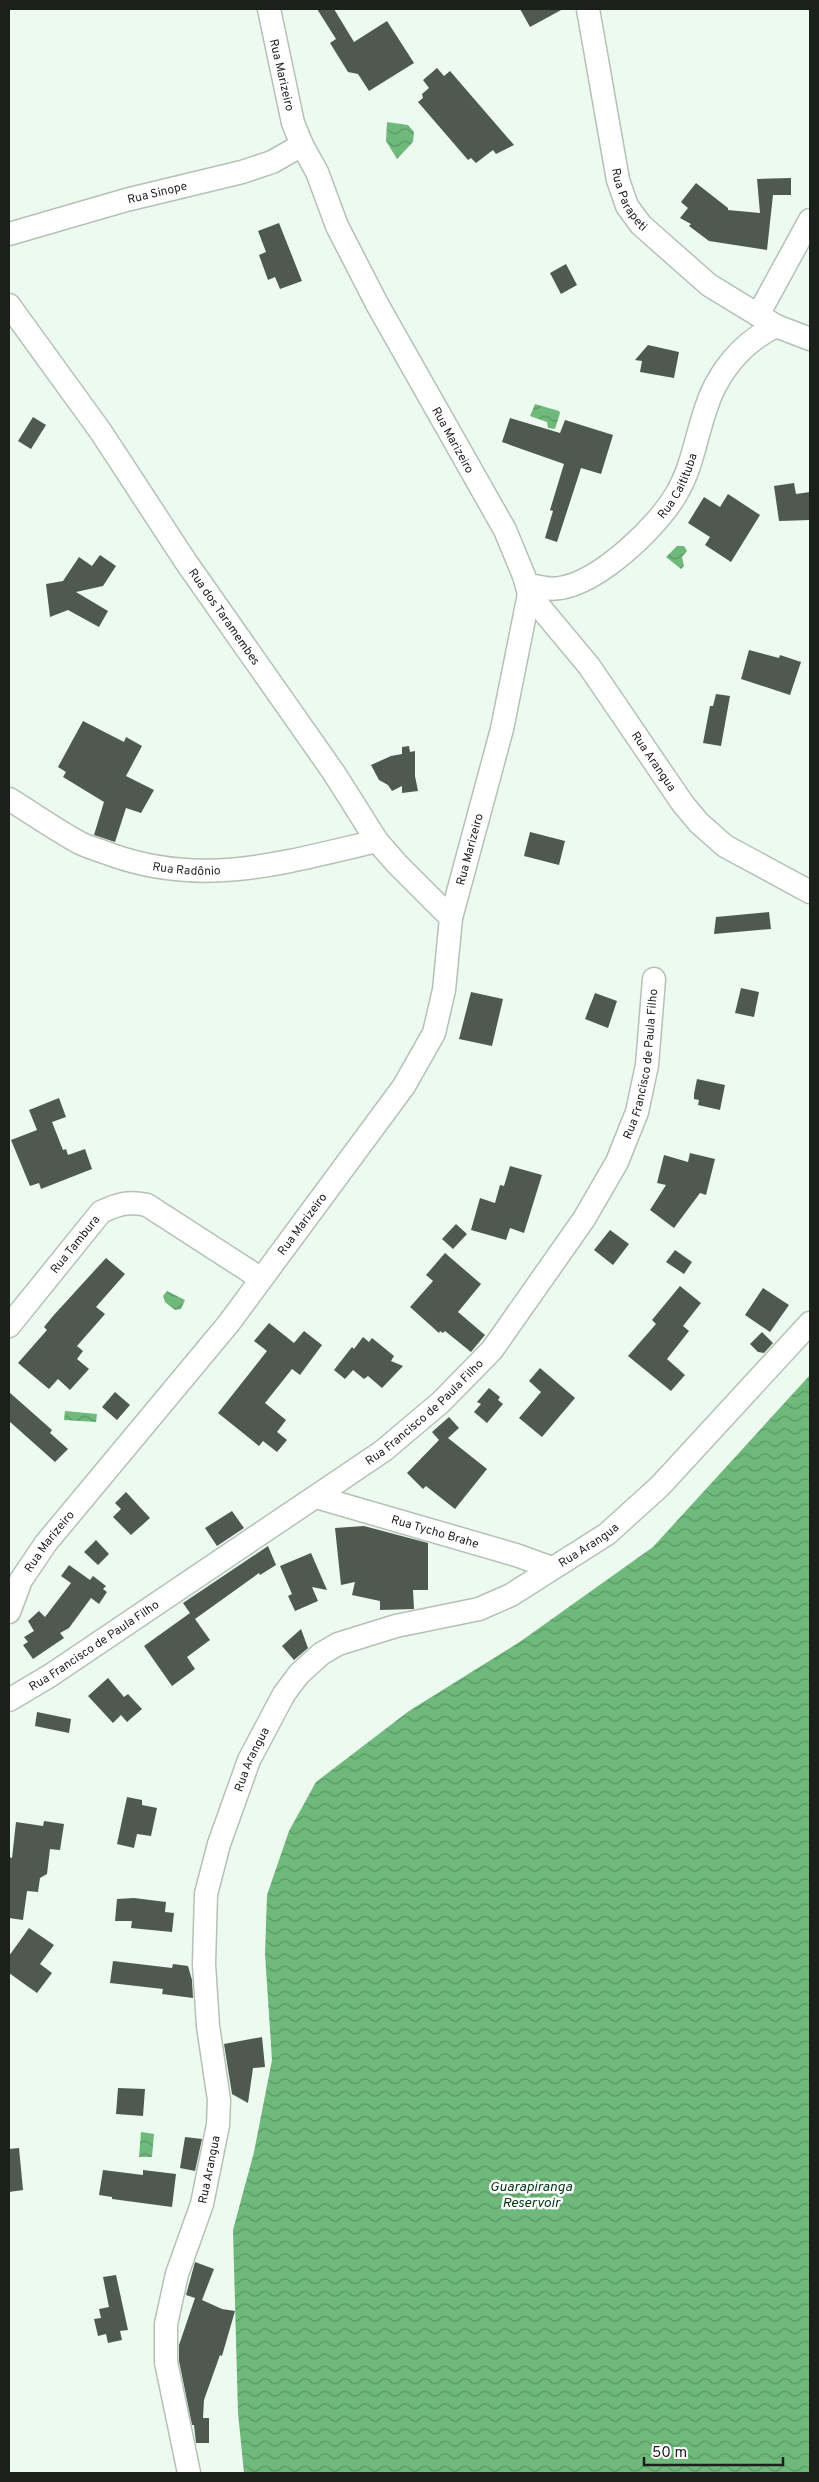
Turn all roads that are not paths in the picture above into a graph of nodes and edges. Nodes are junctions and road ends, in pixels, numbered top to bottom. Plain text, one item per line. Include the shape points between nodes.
1 (269, 9) edge
2 (588, 9) edge
3 (302, 145) junction
4 (810, 220) edge
5 (9, 234) edge
6 (9, 305) edge
7 (767, 320) junction
8 (810, 339) edge
9 (528, 589) junction
10 (9, 799) edge
11 (377, 841) junction
12 (810, 892) edge
13 (450, 918) junction
14 (654, 979) dead end
15 (260, 1278) junction
16 (810, 1323) edge
17 (9, 1326) edge
18 (316, 1497) junction
19 (552, 1568) junction
20 (9, 1612) edge
21 (9, 1700) edge
22 (189, 2473) edge

1 - 3 street, Rua Marizeiro via 293,123
2 - 7 street, Rua Parapeti via 618,180 627,206 650,233 709,285
3 - 5 street, Rua Sinope via 260,167 116,202
3 - 9 street, Rua Marizeiro via 317,172 354,261 505,530
4 - 7 street
6 - 11 street, Rua dos Taramembes via 100,432 186,562 334,773
7 - 8 street, Rua Parapeti
7 - 9 street, Rua Caitituba via 720,376 705,411 688,471 679,490 649,530 612,562 576,583 562,588
9 - 12 street, Rua Arangua via 589,666 683,804 700,823 725,846
9 - 13 street, Rua Marizeiro via 502,729
10 - 11 street, Rua Radônio via 81,843 141,865 185,871 240,870 293,862
11 - 13 street, Rua dos Taramembes
13 - 15 street, Rua Marizeiro via 444,990 434,1033 404,1086
14 - 18 street, Rua Francisco de Paula Filho via 647,1065 637,1112 617,1162 584,1219 492,1350 441,1402 383,1451
15 - 17 street, Rua Tambura via 147,1205 120,1202 100,1212
15 - 20 street, Rua Marizeiro via 229,1322 46,1543 21,1580
16 - 19 street, Rua Arangua via 660,1486 607,1534
18 - 19 street, Rua Tycho Brahe
18 - 21 street, Rua Francisco de Paula Filho via 52,1675
19 - 22 street, Rua Arangua via 511,1595 479,1609 362,1635 321,1654 299,1674 284,1694 249,1760 219,1844 206,1894 204,1964 208,2026 219,2100 218,2125 202,2204 178,2274 166,2324 166,2362

